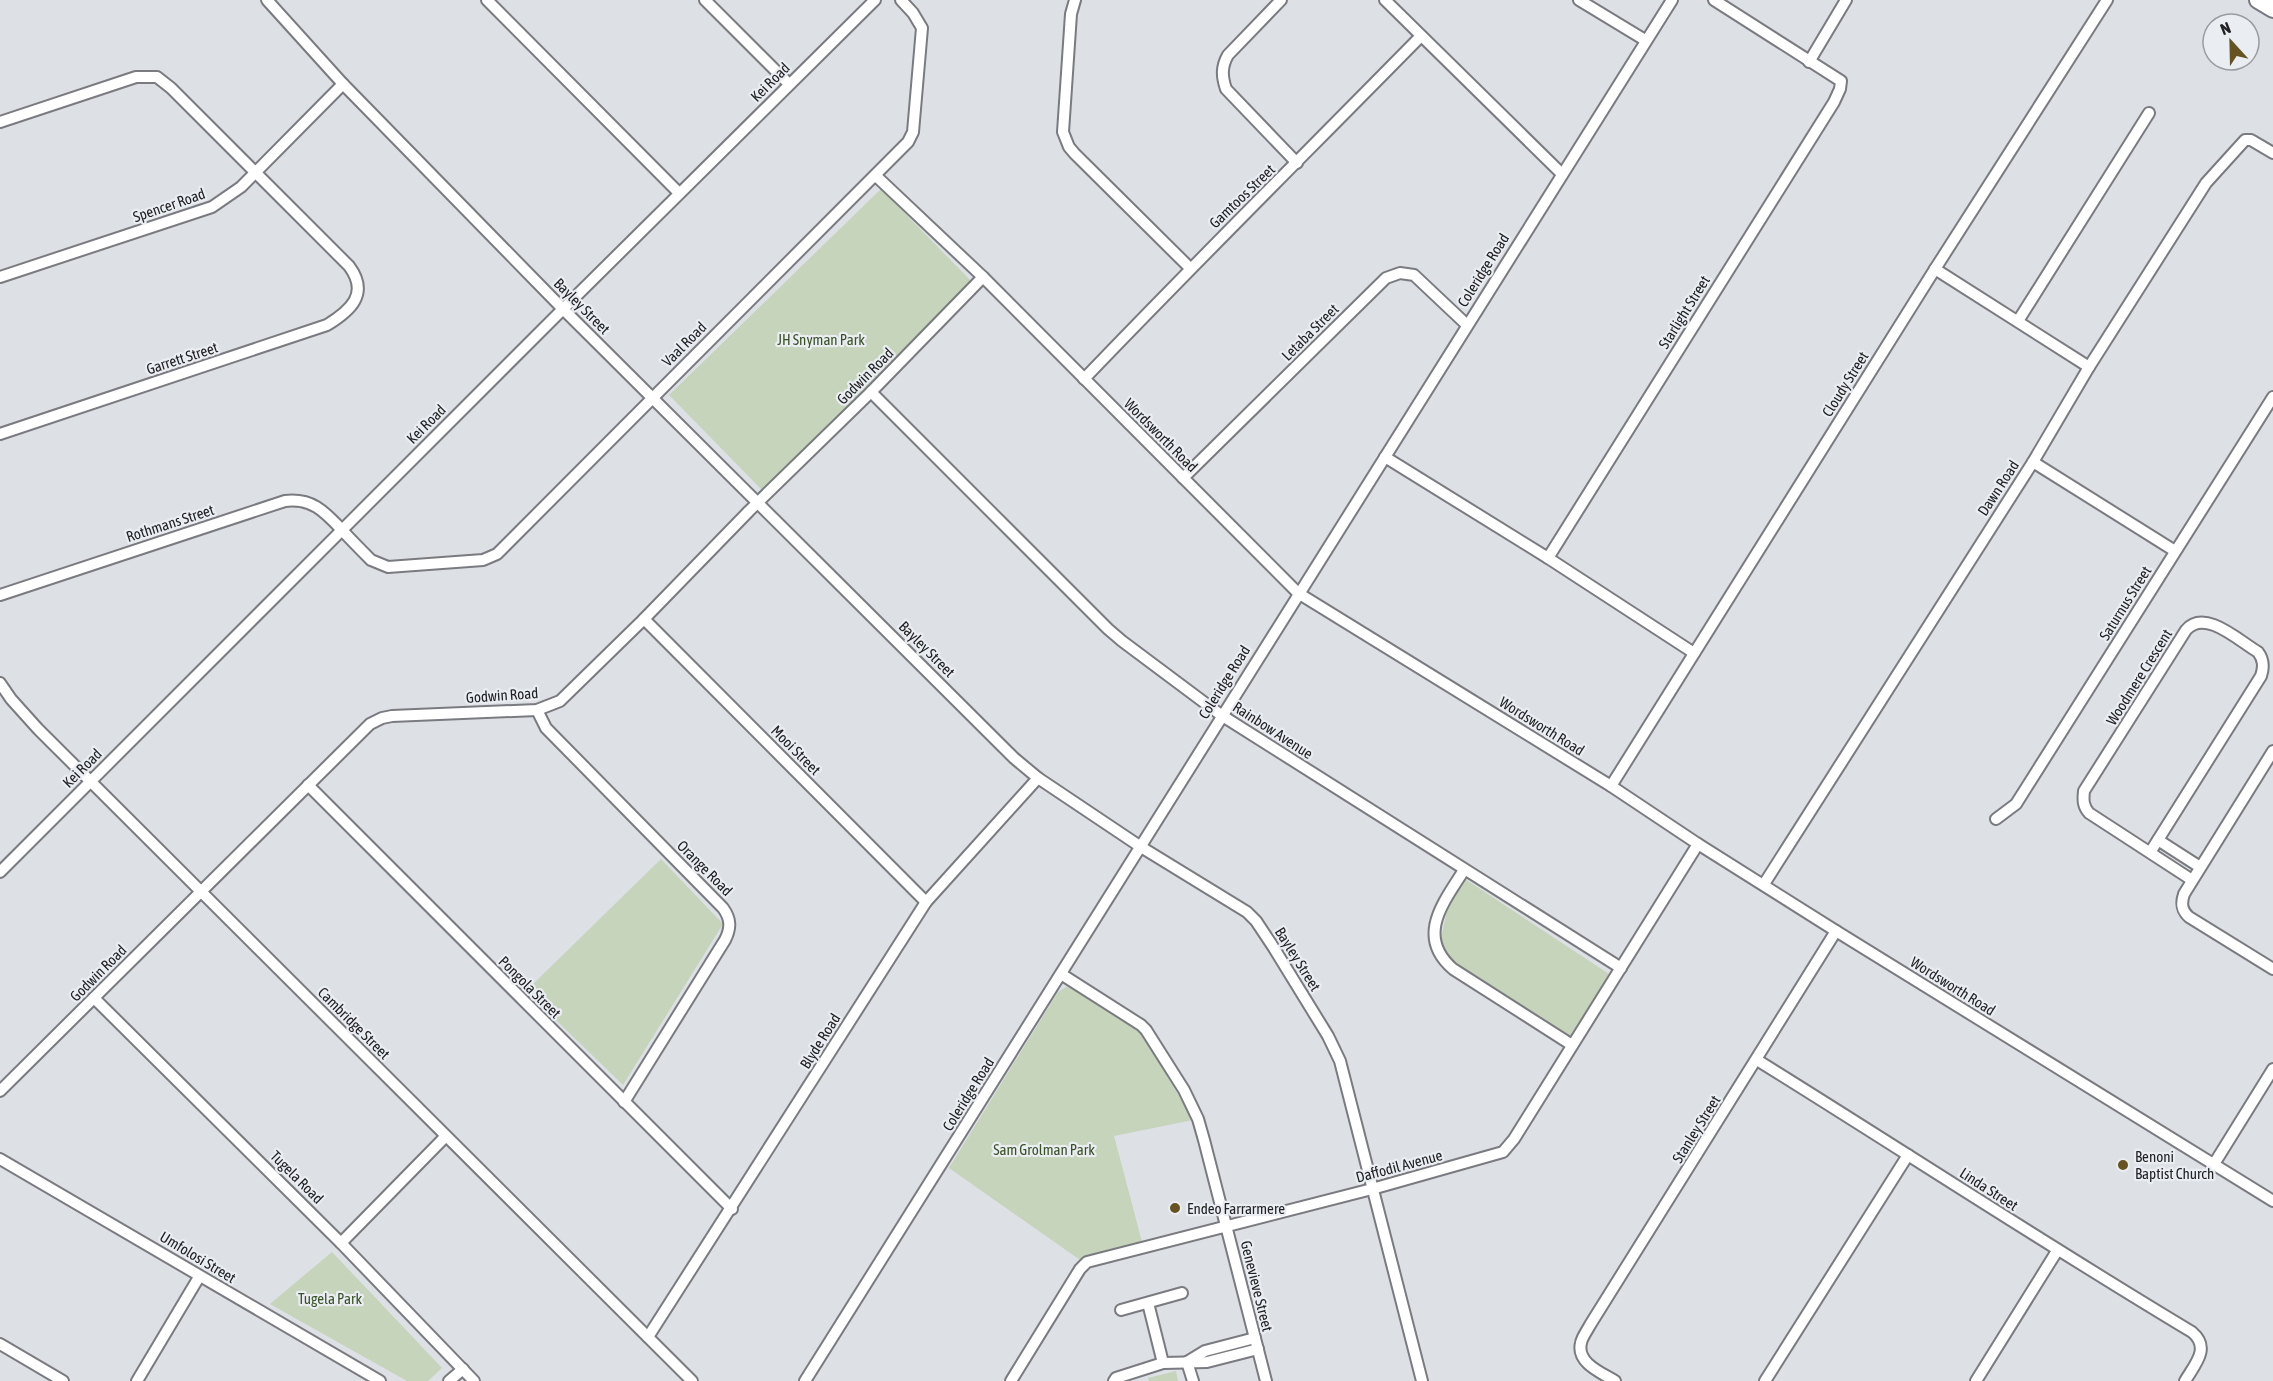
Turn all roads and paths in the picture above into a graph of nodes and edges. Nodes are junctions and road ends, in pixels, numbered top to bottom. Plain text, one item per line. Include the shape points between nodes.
1 (267, 0) edge
2 (487, 0) edge
3 (705, 0) edge
4 (874, 0) edge
5 (901, 0) edge
6 (1075, 0) edge
7 (1281, 0) edge
8 (1385, 0) edge
9 (1579, 0) edge
10 (1672, 0) edge
11 (1714, 0) edge
12 (1846, 0) edge
13 (2107, 0) edge
14 (2258, 0) edge
15 (2273, 9) edge
16 (1421, 36) junction
17 (1645, 40) junction
18 (1809, 62) junction
19 (343, 84) junction
20 (789, 84) junction
21 (2149, 113) dead end
22 (0, 122) edge
23 (2273, 153) edge
24 (1297, 163) junction
25 (256, 174) junction
26 (1562, 174) junction
27 (876, 176) junction
28 (680, 193) junction
29 (1190, 268) junction
30 (1935, 269) junction
31 (983, 277) junction
32 (0, 278) edge
33 (563, 309) junction
34 (2018, 321) junction
35 (1467, 325) junction
36 (2089, 367) junction
37 (1084, 379) junction
38 (871, 392) junction
39 (652, 397) junction
40 (2273, 397) edge
41 (0, 434) edge
42 (1384, 457) junction
43 (2033, 462) junction
44 (1183, 478) junction
45 (759, 502) junction
46 (342, 530) junction
47 (2175, 551) junction
48 (1548, 558) junction
49 (1298, 593) junction
50 (0, 595) edge
51 (644, 619) junction
52 (1694, 653) junction
53 (0, 683) edge
54 (537, 710) junction
55 (1221, 715) junction
56 (2273, 751) edge
57 (1038, 778) junction
58 (90, 781) junction
59 (308, 785) junction
60 (1611, 786) junction
61 (1996, 819) dead end
62 (2158, 840) junction
63 (1698, 844) junction
64 (1141, 847) junction
65 (2151, 851) junction
66 (2200, 867) junction
67 (1464, 870) junction
68 (0, 872) edge
69 (2192, 880) junction
70 (1764, 884) junction
71 (201, 891) junction
72 (926, 902) junction
73 (1836, 931) junction
74 (1621, 968) junction
75 (2273, 969) edge
76 (1061, 974) junction
77 (94, 998) junction
78 (1572, 1045) junction
79 (1757, 1060) junction
80 (2273, 1069) edge
81 (0, 1091) edge
82 (624, 1102) junction
83 (445, 1137) junction
84 (1908, 1155) junction
85 (0, 1159) edge
86 (2214, 1164) junction
87 (1372, 1189) junction
88 (2273, 1201) edge
89 (732, 1209) junction
90 (1226, 1225) junction
91 (341, 1243) junction
92 (2057, 1251) junction
93 (199, 1277) junction
94 (1182, 1293) dead end
95 (1148, 1303) junction
96 (1121, 1310) dead end
97 (648, 1337) junction
98 (0, 1344) edge
99 (1256, 1344) junction
100 (1187, 1362) junction
101 (1163, 1363) junction
102 (463, 1369) junction
103 (63, 1381) edge
104 (137, 1381) edge
105 (380, 1381) edge
106 (449, 1381) edge
107 (474, 1381) edge
108 (692, 1381) edge
109 (805, 1381) edge
110 (1011, 1381) edge
111 (1114, 1381) edge
112 (1193, 1381) edge
113 (1266, 1381) edge
114 (1422, 1381) edge
115 (1616, 1381) edge
116 (1765, 1381) edge
117 (1976, 1381) edge
118 (2185, 1381) edge

1 - 19 street, Bayley Street
2 - 28 street
3 - 20 street
4 - 20 street, Kei Road
5 - 27 street, Vaal Road via 922,28 913,132
6 - 29 street via 1063,132 1066,140 1075,154
7 - 24 street via 1228,55 1223,79 1226,89
8 - 16 street
9 - 17 street
10 - 17 street, Coleridge Road
11 - 18 street
12 - 18 street
13 - 30 street, Cloudy Street
14 - 15 main road
16 - 24 street, Gamtoos Street
16 - 26 street
17 - 26 street, Coleridge Road
18 - 48 street, Starlight Street via 1841,81 1834,102
19 - 25 street, Spencer Road
19 - 33 street, Bayley Street
20 - 28 street, Kei Road
21 - 34 street
22 - 25 street via 136,77 157,77
23 - 36 street, Dawn Road via 2245,140 2206,183
24 - 29 street, Gamtoos Street
25 - 32 street, Spencer Road via 212,207
25 - 41 street, Garrett Street via 350,266 358,291 351,308 327,325
26 - 35 street, Coleridge Road
27 - 31 street, Wordsworth Road
27 - 39 street, Vaal Road
28 - 33 street, Kei Road
29 - 37 street, Gamtoos Street
30 - 34 street
30 - 52 street, Cloudy Street
31 - 37 street, Wordsworth Road
31 - 38 street, Godwin Road
33 - 39 street, Bayley Street
33 - 46 street, Kei Road
34 - 36 street
35 - 42 street, Coleridge Road
35 - 44 street, Letaba Street via 1414,274 1386,278
36 - 43 street, Dawn Road
37 - 44 street, Wordsworth Road
38 - 45 street, Godwin Road
38 - 55 street, Rainbow Avenue via 1108,629
39 - 45 street, Bayley Street
39 - 46 street, Vaal Road via 501,551 489,558 388,567 371,560
40 - 47 street, Saturnus Street
42 - 48 street
42 - 49 street, Coleridge Road
43 - 47 street
43 - 70 street, Dawn Road
44 - 49 street, Wordsworth Road
45 - 51 street, Godwin Road
45 - 57 street, Bayley Street
46 - 50 street, Rothmans Street via 316,505 301,500 285,501
46 - 58 street, Kei Road
47 - 61 street, Saturnus Street via 2016,804
48 - 52 street
49 - 55 street, Coleridge Road
49 - 60 street, Wordsworth Road
51 - 54 street, Godwin Road via 560,701
51 - 72 street, Mooi Street
52 - 60 street, Cloudy Street
53 - 58 street, Cambridge Street
54 - 59 street, Godwin Road via 382,718 370,724
54 - 82 street, Orange Road via 546,728 723,908 729,921 725,940
55 - 64 street, Coleridge Road
55 - 67 street, Rainbow Avenue
56 - 66 street
57 - 64 street, Bayley Street
57 - 72 street, Blyde Road
58 - 68 street, Kei Road
58 - 71 street, Cambridge Street
59 - 71 street, Godwin Road
59 - 82 street, Pongola Street
60 - 63 street, Wordsworth Road
62 - 65 street, Woodmere Crescent
62 - 65 street, Woodmere Crescent via 2263,669 2258,652 2207,621 2195,622 2186,630 2084,791 2084,806 2089,813
62 - 66 street
63 - 70 street, Wordsworth Road
63 - 74 street, Daffodil Avenue
64 - 76 street, Coleridge Road
64 - 87 street, Bayley Street via 1234,903 1256,921 1335,1048
65 - 69 street, Woodmere Crescent
66 - 69 street
67 - 74 street, Rainbow Avenue
67 - 78 street via 1435,921 1440,954 1453,969
69 - 75 street via 2182,901 2185,913
70 - 73 street, Wordsworth Road
71 - 77 street, Godwin Road
71 - 83 street, Cambridge Street
72 - 89 street, Blyde Road
73 - 79 street, Stanley Street
73 - 86 street, Wordsworth Road
74 - 78 street, Daffodil Avenue
76 - 90 street, Genevieve Street via 1141,1025 1152,1040 1195,1113
76 - 109 street, Coleridge Road
77 - 81 street, Godwin Road
77 - 91 street, Tugela Road
78 - 87 street, Daffodil Avenue via 1503,1152
79 - 84 street, Linda Street
79 - 115 street, Stanley Street via 1580,1344 1586,1362
80 - 86 street
82 - 89 street, Pongola Street
83 - 91 street
83 - 97 street, Cambridge Street
84 - 92 street, Linda Street
84 - 116 street
85 - 93 street, Umfolosi Street
86 - 88 street, Wordsworth Road
87 - 90 street, Daffodil Avenue
87 - 114 street, Bayley Street
89 - 97 street, Blyde Road
90 - 99 street, Genevieve Street
90 - 110 street, Daffodil Avenue via 1087,1262
91 - 102 street, Tugela Road
92 - 117 street
92 - 118 street, Linda Street via 2198,1337 2201,1356
93 - 104 street
93 - 105 street, Umfolosi Street
94 - 95 street
95 - 96 street
95 - 101 street
97 - 108 street, Cambridge Street
98 - 103 street
99 - 100 street via 1207,1362
99 - 113 street, Genevieve Street
100 - 101 street
100 - 112 street
101 - 111 street
102 - 106 street
102 - 107 street, Tugela Road

